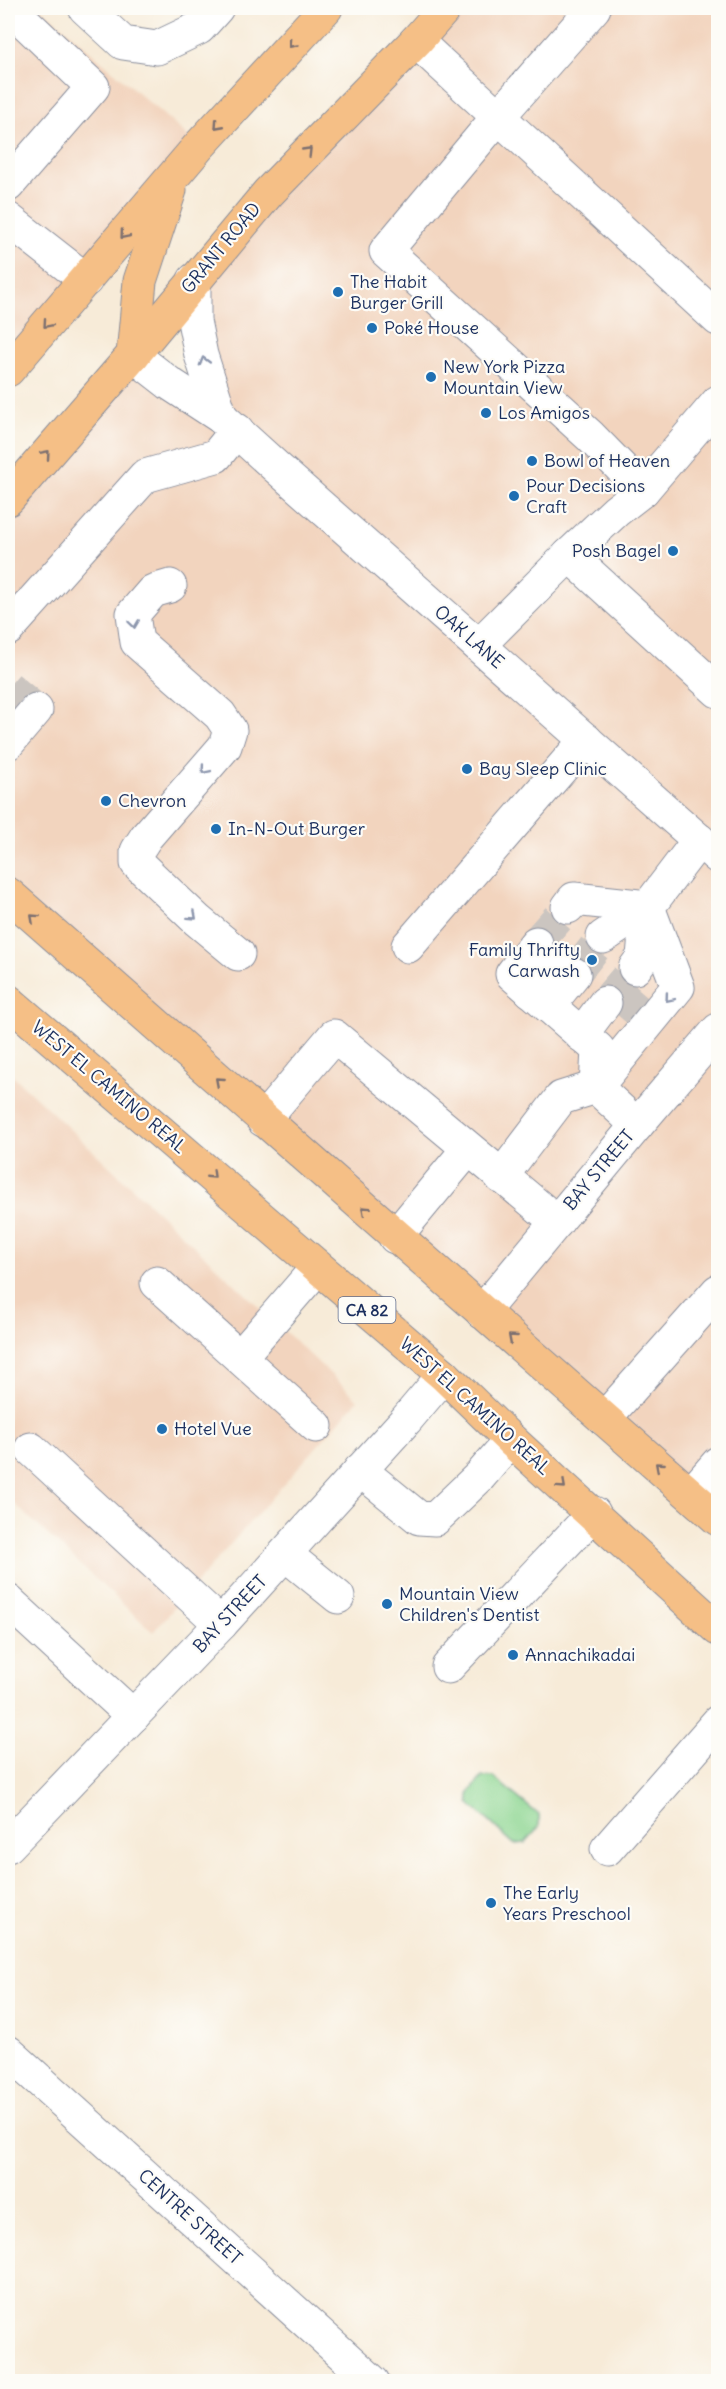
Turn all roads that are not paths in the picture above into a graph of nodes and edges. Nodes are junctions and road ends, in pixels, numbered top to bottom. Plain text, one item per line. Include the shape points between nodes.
1 (10, 8) edge
2 (85, 8) edge
3 (217, 8) edge
4 (326, 8) edge
5 (445, 8) edge
6 (594, 8) edge
7 (416, 41) junction
8 (498, 117) junction
9 (176, 174) junction
10 (8, 184) edge
11 (8, 219) edge
12 (86, 280) junction
13 (194, 280) junction
14 (140, 281) junction
15 (718, 319) edge
16 (133, 355) junction
17 (8, 370) edge
18 (718, 402) edge
19 (229, 424) junction
20 (643, 490) junction
21 (8, 499) edge
22 (569, 555) junction
23 (170, 586) dead end
24 (12, 615) edge
25 (479, 645) junction
26 (718, 691) edge
27 (36, 710) dead end
28 (586, 740) junction
29 (8, 743) edge
30 (709, 849) edge
31 (8, 894) edge
32 (648, 907) junction
33 (586, 923) tunnel mouth
34 (408, 946) dead end
35 (238, 954) dead end
36 (644, 976) tunnel mouth
37 (540, 998) junction
38 (8, 1001) edge
39 (614, 1011) tunnel mouth
40 (718, 1030) edge
41 (589, 1042) junction
42 (596, 1087) junction
43 (263, 1120) junction
44 (637, 1125) junction
45 (468, 1149) junction
46 (501, 1177) junction
47 (557, 1222) junction
48 (395, 1237) junction
49 (317, 1268) junction
50 (157, 1284) dead end
51 (718, 1291) edge
52 (482, 1312) junction
53 (240, 1357) junction
54 (444, 1375) junction
55 (604, 1419) junction
56 (316, 1426) dead end
57 (511, 1440) junction
58 (31, 1449) dead end
59 (718, 1463) edge
60 (360, 1470) junction
61 (691, 1494) junction
62 (594, 1513) junction
63 (718, 1519) edge
64 (285, 1554) junction
65 (338, 1597) dead end
66 (8, 1601) edge
67 (221, 1624) junction
68 (718, 1629) edge
69 (448, 1667) dead end
70 (133, 1716) junction
71 (718, 1722) edge
72 (8, 1846) edge
73 (607, 1849) dead end
74 (8, 2052) edge
75 (373, 2382) edge

1 - 10 street via 93,87
2 - 3 street via 123,43 158,48 199,28
4 -> 9 main road
5 - 7 main road, GRANT ROAD
6 - 8 street
7 - 8 street
13 -> 7 main road, GRANT ROAD via 268,193
8 - 15 street
8 - 20 street via 386,250 590,436
9 -> 12 main road
9 - 14 main road
11 - 12 street
12 - 14 main road
12 -> 17 main road
13 - 14 main road
13 - 16 main road, GRANT ROAD
19 -> 13 street via 201,355 194,321
14 - 16 main road
16 - 19 street, OAK LANE
21 -> 16 main road, GRANT ROAD
18 - 20 street
19 - 24 street via 216,456 145,476
19 - 25 street, OAK LANE
20 - 22 street
22 - 25 street
22 - 26 street
23 -> 35 street via 153,591 133,614 137,642 220,715 230,730 225,746 146,837 137,851 137,863
25 - 28 street, OAK LANE
27 - 29 street
28 - 30 street, OAK LANE
28 - 34 street
30 - 32 street
43 -> 31 main road
32 - 33 street via 593,915
32 - 36 street
32 -> 42 street via 678,987
37 - 37 street via 512,974 555,959
37 - 41 street
38 -> 49 main road, WEST EL CAMINO REAL / CA 82
39 - 41 street
40 - 44 street, BAY STREET
41 - 42 street
42 - 44 street
42 - 46 street via 561,1098
43 - 45 street via 334,1036
48 -> 43 main road
44 - 47 street, BAY STREET
45 - 46 street
45 - 48 street
46 - 47 street
47 - 52 street, BAY STREET
48 - 52 main road
49 - 53 street
49 - 54 main road, WEST EL CAMINO REAL / CA 82
50 - 53 street
51 - 55 street
55 -> 52 main road
53 - 56 street
54 - 57 main road, WEST EL CAMINO REAL / CA 82
54 - 60 street, BAY STREET
61 -> 55 main road
57 - 60 street via 435,1520 419,1518
57 -> 62 main road, WEST EL CAMINO REAL / CA 82
58 - 67 street
59 - 61 street
60 - 64 street, BAY STREET
61 - 63 main road
62 - 68 main road, WEST EL CAMINO REAL / CA 82
62 - 69 street
64 - 65 street
64 - 67 street, BAY STREET
66 - 70 street
67 - 70 street, BAY STREET
70 - 72 street, BAY STREET
71 - 73 street
74 - 75 street, CENTRE STREET

